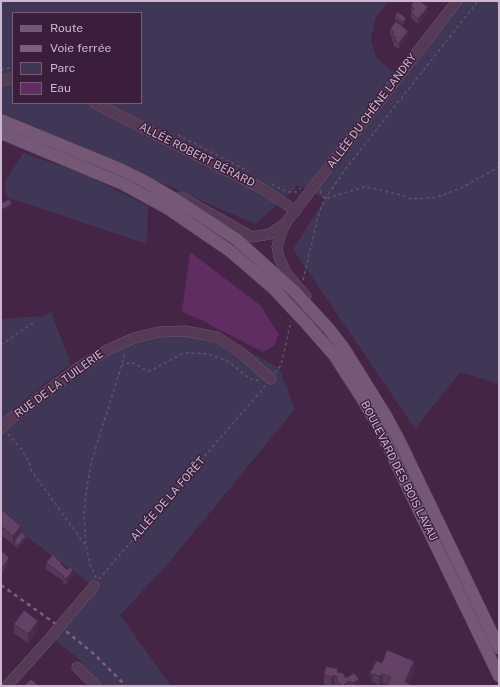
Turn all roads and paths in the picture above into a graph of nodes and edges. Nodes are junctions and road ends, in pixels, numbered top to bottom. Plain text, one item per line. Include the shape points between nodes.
1 (457, 1) edge
2 (478, 1) edge
3 (12, 67) edge
4 (1, 70) edge
5 (12, 78) edge
6 (1, 81) edge
7 (98, 104) edge
8 (1, 120) edge
9 (1, 133) edge
10 (177, 134) dead end
11 (499, 167) edge
12 (254, 174) dead end
13 (146, 182) junction
14 (271, 183) dead end
15 (314, 187) junction
16 (325, 199) junction
17 (296, 211) junction
18 (287, 221) junction
19 (302, 286) dead end
20 (292, 318) dead end
21 (36, 321) dead end
22 (329, 329) junction
23 (123, 343) junction
24 (1, 345) edge
25 (121, 366) junction
26 (271, 379) junction
27 (4, 431) edge
28 (86, 546) junction
29 (96, 584) junction
30 (499, 648) edge
31 (77, 667) dead end
32 (499, 676) edge
33 (7, 686) edge
34 (96, 686) edge

1 - 15 street, ALLÉE DU CHÊNE LANDRY
2 - 16 path via 347,167
3 - 4 path
5 - 6 street
7 - 17 street, ALLÉE ROBERT BÉRARD via 263,188
8 - 13 main road, BOULEVARD DES BOIS LAVAU via 77,150
9 - 32 main road, BOULEVARD DES BOIS LAVAU via 116,181 167,208 230,251 273,288 304,321 334,355 378,426
10 - 12 path
11 - 16 path via 463,187 431,198 411,199 364,187
13 - 18 street, ALLÉE DU CHÊNE LANDRY via 166,188 252,237 270,234
13 - 22 main road, BOULEVARD DES BOIS LAVAU via 236,239 295,292
14 - 15 path via 287,192 296,192 305,185
15 - 16 path
15 - 17 street, ALLÉE DU CHÊNE LANDRY
16 - 19 path via 319,213
17 - 18 street, ALLÉE DU CHÊNE LANDRY
18 - 22 street, ALLÉE DU CHÊNE LANDRY via 277,247 279,257 286,273 319,311
20 - 26 path, ALLÉE DE LA FORÊT via 281,365
21 - 24 path
22 - 30 main road, BOULEVARD DES BOIS LAVAU via 373,393 399,440
23 - 25 path via 125,353
23 - 26 street, RUE DE LA TUILERIE via 158,332 185,331 217,337 240,352
23 - 27 street, RUE DE LA TUILERIE via 78,368 9,420
25 - 26 path via 131,362 150,371 184,353 196,353 228,361 254,381
25 - 28 path via 88,478 84,515
26 - 29 path, ALLÉE DE LA FORÊT
27 - 28 path via 21,449 31,470
28 - 29 path
29 - 33 street, bridge
31 - 34 street

